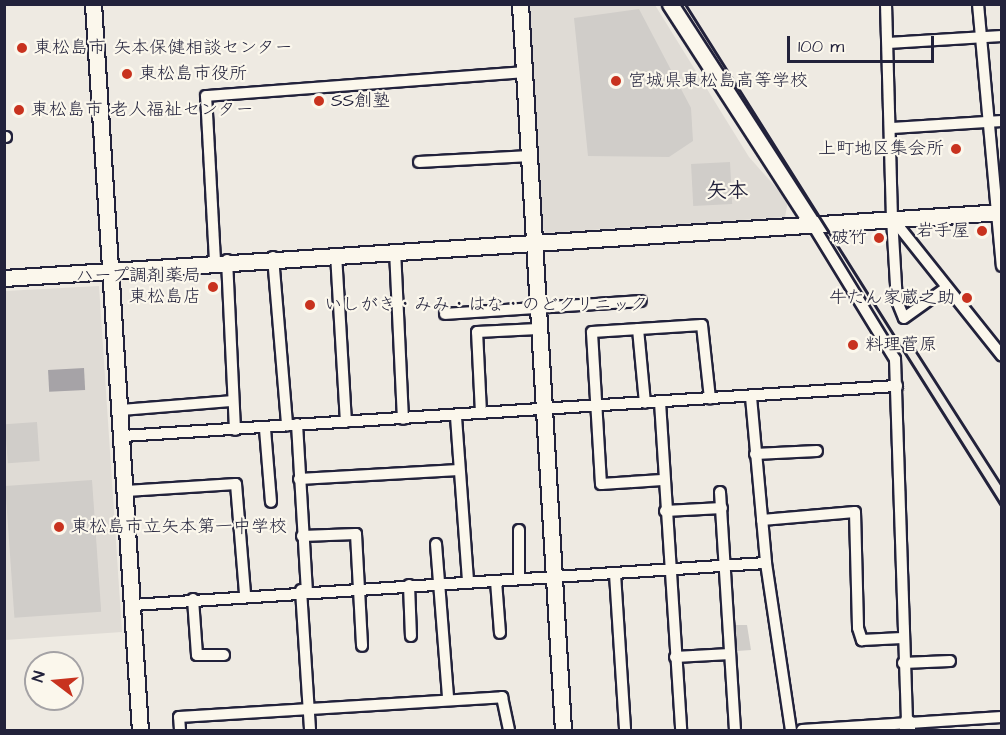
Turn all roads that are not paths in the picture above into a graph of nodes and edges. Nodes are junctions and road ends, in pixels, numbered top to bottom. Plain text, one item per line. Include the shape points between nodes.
1 (93, 4) edge
2 (520, 4) edge
3 (670, 4) edge
4 (886, 4) edge
5 (978, 4) edge
6 (1002, 36) edge
7 (980, 37) junction
8 (888, 43) junction
9 (524, 72) junction
10 (1002, 121) edge
11 (988, 122) junction
12 (892, 128) junction
13 (530, 156) junction
14 (419, 162) dead end
15 (1000, 212) edge
16 (892, 218) junction
17 (810, 222) junction
18 (535, 242) junction
19 (395, 250) junction
20 (336, 254) junction
21 (273, 258) junction
22 (221, 261) junction
23 (1002, 266) edge
24 (112, 270) junction
25 (4, 278) edge
26 (946, 288) junction
27 (641, 301) dead end
28 (537, 307) junction
29 (445, 314) dead end
30 (538, 329) junction
31 (638, 329) junction
32 (1002, 356) edge
33 (897, 386) junction
34 (751, 397) junction
35 (711, 399) junction
36 (232, 401) junction
37 (660, 402) junction
38 (645, 403) junction
39 (595, 404) junction
40 (544, 407) junction
41 (120, 410) junction
42 (481, 413) junction
43 (456, 417) junction
44 (404, 419) junction
45 (346, 422) junction
46 (292, 425) junction
47 (265, 429) junction
48 (235, 430) junction
49 (123, 436) junction
50 (817, 451) dead end
51 (755, 454) junction
52 (459, 470) junction
53 (299, 479) junction
54 (662, 480) junction
55 (126, 491) junction
56 (720, 492) dead end
57 (271, 502) dead end
58 (722, 508) junction
59 (665, 511) junction
60 (762, 520) junction
61 (519, 530) dead end
62 (302, 536) junction
63 (436, 544) dead end
64 (766, 563) junction
65 (726, 567) junction
66 (670, 568) junction
67 (615, 574) junction
68 (554, 577) junction
69 (519, 579) junction
70 (496, 580) junction
71 (468, 581) junction
72 (439, 583) junction
73 (409, 585) junction
74 (358, 589) junction
75 (304, 591) junction
76 (245, 594) junction
77 (193, 599) junction
78 (133, 605) junction
79 (500, 633) dead end
80 (411, 636) dead end
81 (902, 638) junction
82 (362, 646) dead end
83 (730, 654) junction
84 (224, 655) dead end
85 (675, 657) junction
86 (950, 661) dead end
87 (903, 663) junction
88 (448, 698) junction
89 (309, 707) junction
90 (1002, 717) edge
91 (907, 726) edge
92 (140, 730) edge
93 (180, 730) edge
94 (310, 730) edge
95 (509, 730) edge
96 (563, 730) edge
97 (625, 730) edge
98 (681, 730) edge
99 (735, 730) edge
100 (791, 730) edge
101 (802, 730) edge

1 - 24 street
2 - 9 street
3 - 17 street
4 - 8 street
5 - 7 street
6 - 7 street
7 - 8 street
7 - 11 street
8 - 12 street
9 - 13 street
9 - 22 street via 206,96
10 - 11 street
11 - 12 street
11 - 15 street
12 - 16 street
13 - 14 street
13 - 18 street
15 - 16 street
15 - 23 street
16 - 17 street
16 - 26 street
16 - 26 street via 897,301 904,318
17 - 18 street
17 - 33 street via 887,339
18 - 19 street
18 - 28 street
19 - 20 street
19 - 44 street
20 - 21 street
20 - 45 street
21 - 22 street
21 - 46 street
22 - 24 street
22 - 36 street
24 - 25 street
24 - 41 street
26 - 32 street
27 - 28 street
28 - 29 street
28 - 30 street
30 - 40 street
30 - 42 street via 477,332
31 - 35 street via 702,325
31 - 38 street
31 - 39 street via 592,332
33 - 34 street
33 - 81 street
34 - 35 street
34 - 51 street
35 - 37 street
36 - 41 street
36 - 48 street
37 - 38 street
37 - 54 street
38 - 39 street
39 - 40 street
39 - 54 street via 601,484
40 - 42 street
40 - 68 street
41 - 49 street
42 - 43 street
43 - 44 street
43 - 52 street
44 - 45 street
45 - 46 street
46 - 47 street
46 - 53 street
47 - 48 street
47 - 57 street
48 - 49 street
49 - 55 street
50 - 51 street
51 - 60 street
52 - 53 street
52 - 71 street
53 - 62 street
54 - 59 street
55 - 76 street via 236,484
55 - 78 street
56 - 58 street
58 - 59 street
58 - 65 street
59 - 66 street
60 - 64 street
60 - 81 street via 855,512 858,628 862,640
61 - 69 street
62 - 74 street via 356,534
62 - 75 street
63 - 72 street
64 - 65 street
64 - 100 street
65 - 66 street
65 - 83 street
66 - 67 street
66 - 85 street
67 - 68 street
67 - 97 street
68 - 69 street
68 - 96 street
69 - 70 street
70 - 71 street
70 - 79 street
71 - 72 street
72 - 73 street
72 - 88 street
73 - 74 street
73 - 80 street
74 - 75 street
74 - 82 street
75 - 76 street
75 - 89 street
76 - 77 street
77 - 78 street
77 - 84 street via 197,655
78 - 92 street
81 - 87 street
83 - 85 street
83 - 99 street
85 - 98 street
86 - 87 street
87 - 91 street
88 - 89 street
88 - 95 street via 502,697
89 - 93 street via 179,717
89 - 94 street
90 - 91 street
91 - 101 street

